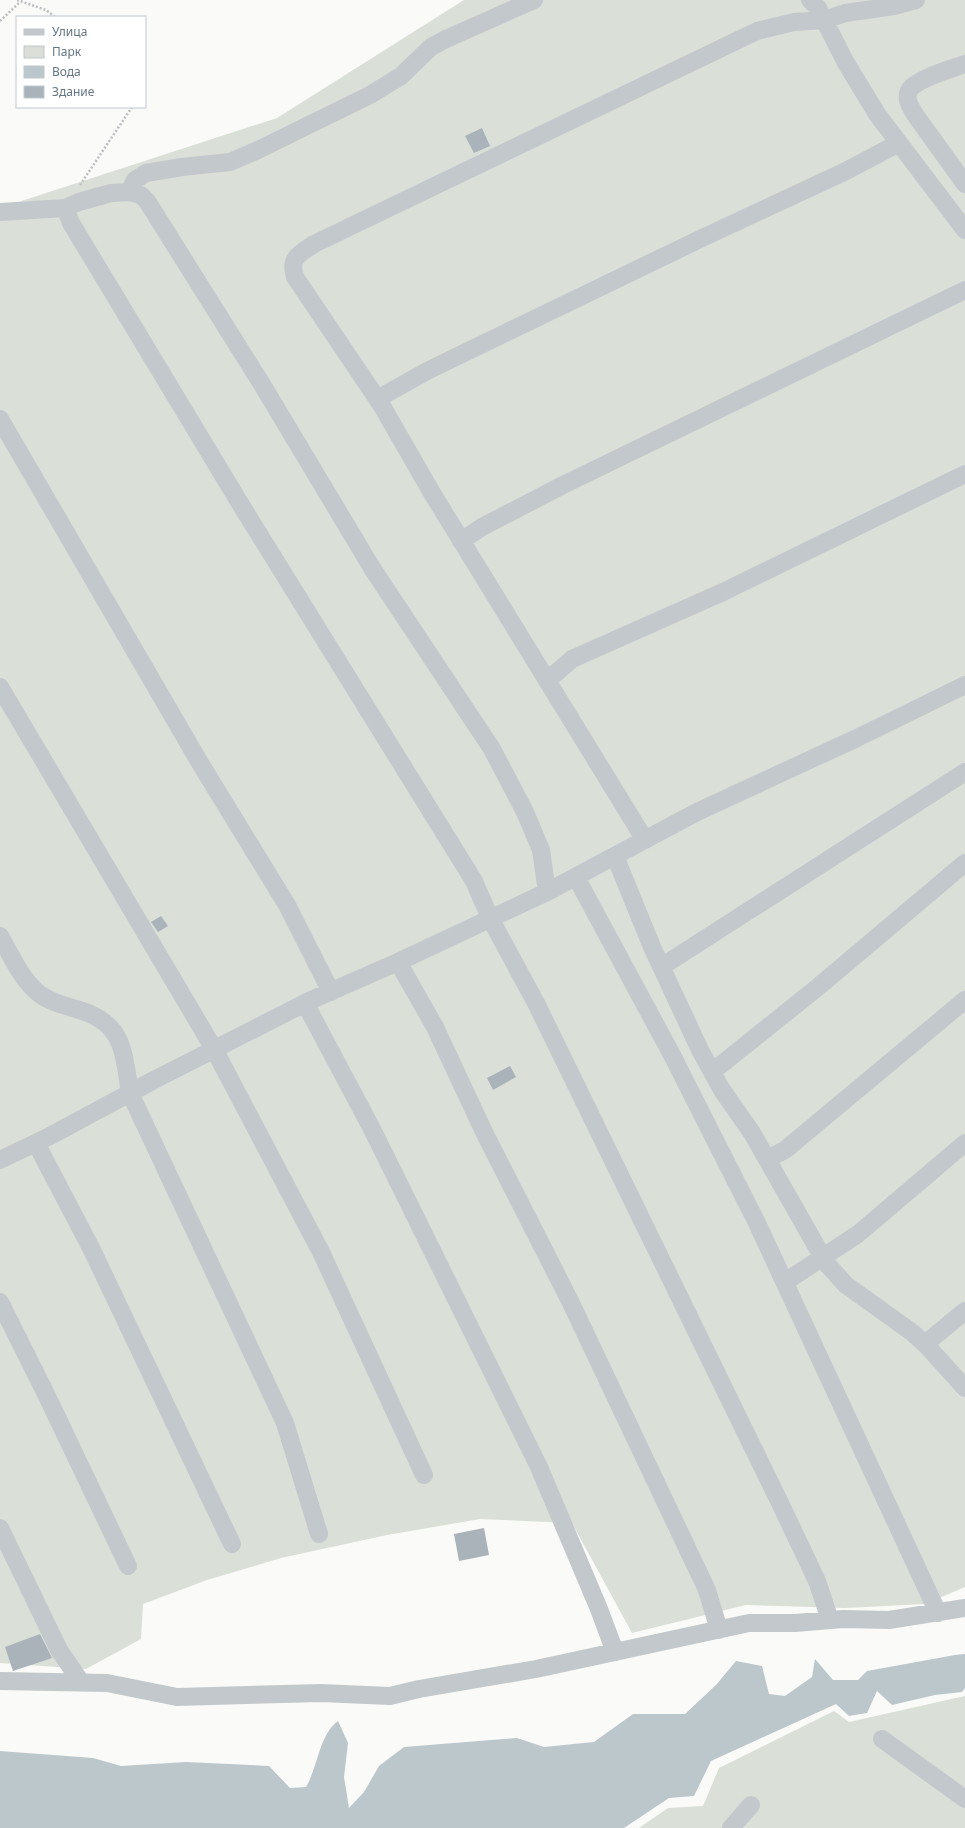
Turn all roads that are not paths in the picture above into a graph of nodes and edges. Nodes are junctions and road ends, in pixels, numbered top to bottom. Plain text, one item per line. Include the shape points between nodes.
1 (534, 0) edge
2 (916, 0) edge
3 (819, 7) edge
4 (965, 64) edge
5 (899, 143) junction
6 (965, 184) edge
7 (129, 192) junction
8 (65, 208) junction
9 (0, 212) edge
10 (965, 230) edge
11 (965, 290) edge
12 (377, 399) junction
13 (0, 419) edge
14 (965, 474) edge
15 (462, 541) junction
16 (548, 680) junction
17 (965, 685) edge
18 (0, 687) edge
19 (965, 772) edge
20 (644, 840) junction
21 (614, 856) junction
22 (965, 863) edge
23 (576, 876) junction
24 (547, 892) junction
25 (490, 918) junction
26 (0, 936) edge
27 (398, 962) junction
28 (661, 967) junction
29 (331, 992) junction
30 (965, 1000) edge
31 (305, 1003) junction
32 (214, 1049) junction
33 (712, 1072) junction
34 (130, 1092) junction
35 (36, 1143) junction
36 (965, 1143) edge
37 (767, 1159) junction
38 (0, 1160) edge
39 (822, 1256) junction
40 (785, 1282) junction
41 (0, 1302) edge
42 (965, 1311) edge
43 (925, 1344) junction
44 (965, 1388) edge
45 (424, 1475) dead end
46 (0, 1528) edge
47 (319, 1534) dead end
48 (232, 1544) dead end
49 (128, 1566) dead end
50 (965, 1608) edge
51 (938, 1614) junction
52 (830, 1620) junction
53 (719, 1630) junction
54 (615, 1652) junction
55 (0, 1681) edge
56 (81, 1682) junction
57 (882, 1738) dead end
58 (965, 1799) edge
59 (751, 1805) dead end
60 (731, 1828) edge

1 - 7 street via 446,38 431,47 401,76 370,95 258,150 230,162 146,173 135,180
2 - 3 street via 845,13
3 - 5 street via 827,28 877,114
3 - 12 street via 794,22 757,31 314,244 299,255 293,261 295,277
4 - 6 street via 920,82 910,90 908,97 909,105 916,116
5 - 10 street
5 - 12 street via 846,171 427,371
7 - 8 street via 111,193
7 - 24 street via 141,195 147,201 372,568 492,750 525,812 541,850
8 - 9 street
8 - 25 street via 74,229 245,511 474,881
11 - 15 street via 563,485 482,527
12 - 15 street
13 - 29 street via 200,763 287,905
14 - 16 street via 723,592 572,659
15 - 16 street
16 - 20 street
17 - 20 street via 697,812
18 - 32 street
19 - 28 street
20 - 21 street
21 - 23 street
21 - 28 street
22 - 33 street
23 - 24 street
23 - 40 street via 672,1055
24 - 25 street
25 - 27 street
25 - 52 street via 536,1003 675,1284 817,1581
26 - 34 street via 23,976 37,992 57,1004 92,1013 106,1023 117,1036 123,1051
27 - 29 street
27 - 53 street via 434,1027 574,1310 707,1590
28 - 33 street via 682,1015
29 - 31 street
30 - 37 street via 786,1150
31 - 32 street
31 - 54 street via 372,1129 539,1467
32 - 34 street
32 - 45 street via 321,1252
33 - 37 street
34 - 35 street
34 - 47 street via 285,1423
35 - 38 street
35 - 48 street via 92,1250
36 - 39 street via 858,1234
37 - 39 street
39 - 40 street
39 - 43 street via 826,1264 846,1285 914,1333
40 - 51 street
41 - 49 street
42 - 43 street
43 - 44 street
46 - 56 street via 59,1650
50 - 51 street
51 - 52 street via 889,1620
52 - 53 street via 749,1623
53 - 54 street
54 - 56 street via 390,1696 321,1693 177,1697 107,1683
55 - 56 street
57 - 58 street
59 - 60 street

